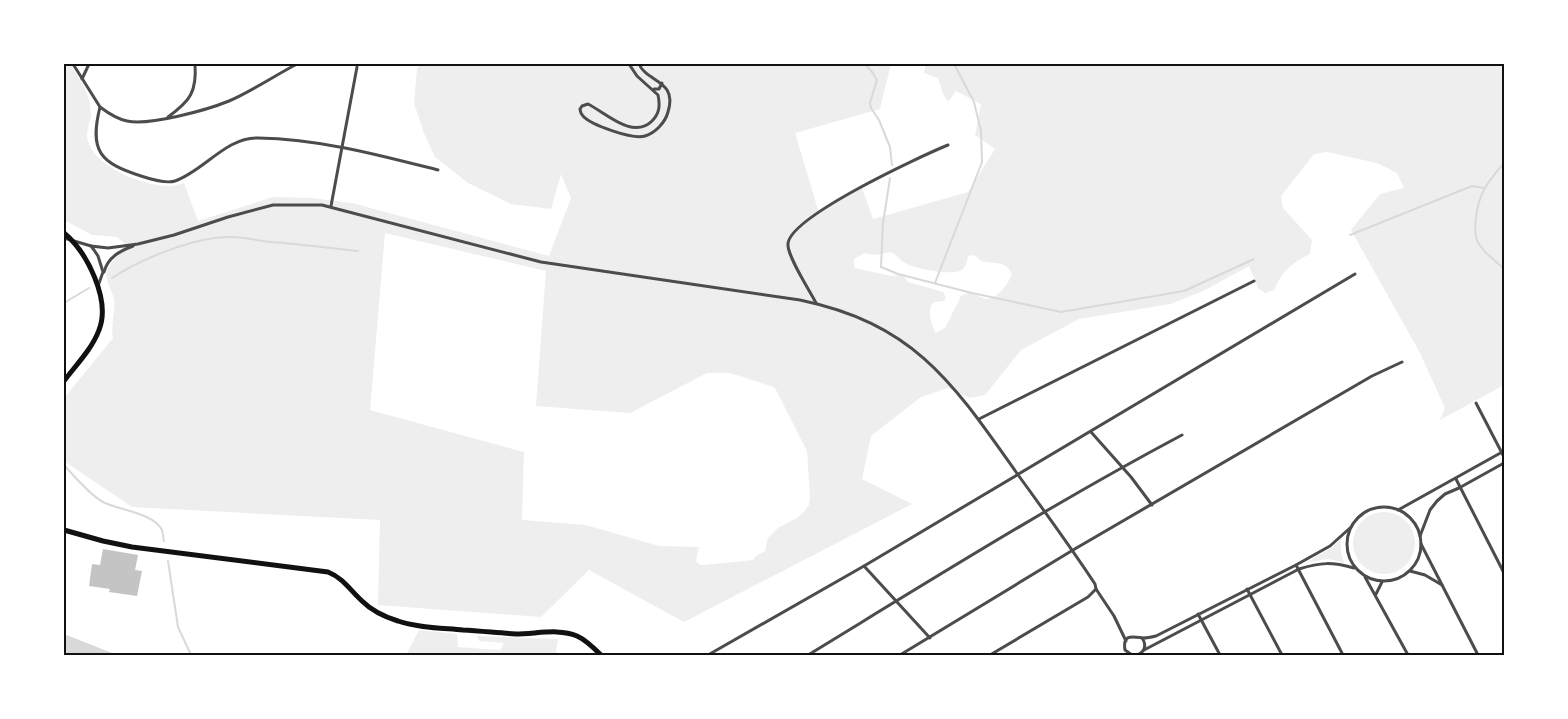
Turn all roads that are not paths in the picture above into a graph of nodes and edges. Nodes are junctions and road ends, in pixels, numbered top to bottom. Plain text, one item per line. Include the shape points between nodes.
1 (73, 64) edge
2 (89, 64) edge
3 (195, 64) edge
4 (297, 64) edge
5 (629, 64) edge
6 (639, 64) edge
7 (357, 67) dead end
8 (82, 79) junction
9 (662, 83) junction
10 (653, 89) junction
11 (100, 107) junction
12 (165, 119) junction
13 (948, 145) dead end
14 (342, 146) junction
15 (438, 170) dead end
16 (331, 206) junction
17 (64, 233) edge
18 (64, 238) edge
19 (72, 240) junction
20 (138, 244) junction
21 (91, 246) junction
22 (103, 272) junction
23 (1354, 274) dead end
24 (1254, 280) dead end
25 (98, 287) junction
26 (816, 303) junction
27 (1402, 362) dead end
28 (64, 381) edge
29 (1476, 403) dead end
30 (979, 419) junction
31 (1091, 432) junction
32 (1182, 436) dead end
33 (1503, 452) edge
34 (1504, 456) edge
35 (1504, 463) edge
36 (1122, 467) junction
37 (1018, 474) junction
38 (1456, 479) junction
39 (1459, 488) junction
40 (1152, 505) junction
41 (1397, 510) junction
42 (1046, 512) junction
43 (1350, 528) junction
44 (64, 530) edge
45 (1420, 537) junction
46 (1421, 543) junction
47 (1074, 550) junction
48 (1296, 564) junction
49 (864, 566) junction
50 (1355, 568) junction
51 (1299, 570) junction
52 (1410, 571) junction
53 (1504, 573) edge
54 (1365, 576) junction
55 (1382, 582) junction
56 (1442, 585) junction
57 (1096, 587) junction
58 (1247, 589) junction
59 (1250, 595) junction
60 (1376, 595) junction
61 (896, 601) junction
62 (1198, 614) junction
63 (1202, 621) junction
64 (930, 638) junction
65 (1141, 638) junction
66 (1126, 641) junction
67 (1141, 654) edge
68 (601, 655) edge
69 (708, 655) edge
70 (808, 655) edge
71 (900, 655) edge
72 (990, 655) edge
73 (1130, 655) edge
74 (1220, 655) edge
75 (1282, 655) edge
76 (1343, 655) edge
77 (1408, 655) edge
78 (1478, 655) edge

1 - 8 street
2 - 8 street
3 - 12 street via 194,91 184,105
4 - 12 street via 228,101
5 - 10 street via 637,76
6 - 9 street
7 - 14 street
8 - 11 street
9 - 10 street via 659,89
9 - 10 street via 670,102 669,111 665,121 645,136 634,137 610,130 581,114 582,106 588,104 624,124 643,127 654,119 659,109 658,95
11 - 12 street via 127,121
11 - 14 street via 94,138 101,156 128,172 151,179 172,182 235,144 256,138
13 - 26 street via 848,195 795,229 787,245
14 - 15 street
14 - 16 street
16 - 20 street via 273,205
16 - 26 street via 541,262
17 - 19 main road
18 - 19 street
19 - 21 street
19 - 25 main road
20 - 21 street via 108,248
20 - 22 street via 114,256
21 - 22 street
22 - 25 street
23 - 31 street
24 - 30 street
25 - 28 main road via 102,312 99,329
26 - 30 street via 864,320 904,341 939,371
27 - 40 street via 1372,376
29 - 33 street
30 - 37 street
31 - 36 street
31 - 37 street
32 - 36 street
33 - 34 street
33 - 38 street
35 - 39 street
36 - 40 street
36 - 42 street
37 - 42 street
37 - 49 street
38 - 39 street
38 - 41 street
39 - 45 street via 1437,501
39 - 53 street
40 - 47 street
41 - 43 street via 1385,507 1368,511
41 - 45 street via 1412,520
42 - 47 street
42 - 61 street
43 - 48 street via 1330,546
43 - 50 street via 1347,552
44 - 68 main road via 132,547 328,572 344,581 372,609 399,621 436,628 569,634 582,639
45 - 46 street
46 - 52 street via 1417,561
46 - 56 street
47 - 57 street
47 - 64 street
48 - 51 street
48 - 58 street
49 - 61 street
49 - 69 street
50 - 51 street via 1331,562
50 - 54 street
51 - 59 street
51 - 76 street
52 - 55 street via 1400,578
52 - 56 street
54 - 55 street
54 - 60 street
55 - 60 street
56 - 78 street
57 - 66 street
57 - 72 street via 1088,597
58 - 59 street
58 - 62 street
59 - 63 street
59 - 75 street
60 - 77 street
61 - 64 street
61 - 70 street
62 - 63 street
62 - 65 street via 1156,636
63 - 67 street
63 - 74 street
64 - 71 street
65 - 66 street via 1133,636
65 - 67 street via 1144,641
66 - 73 street via 1125,650

